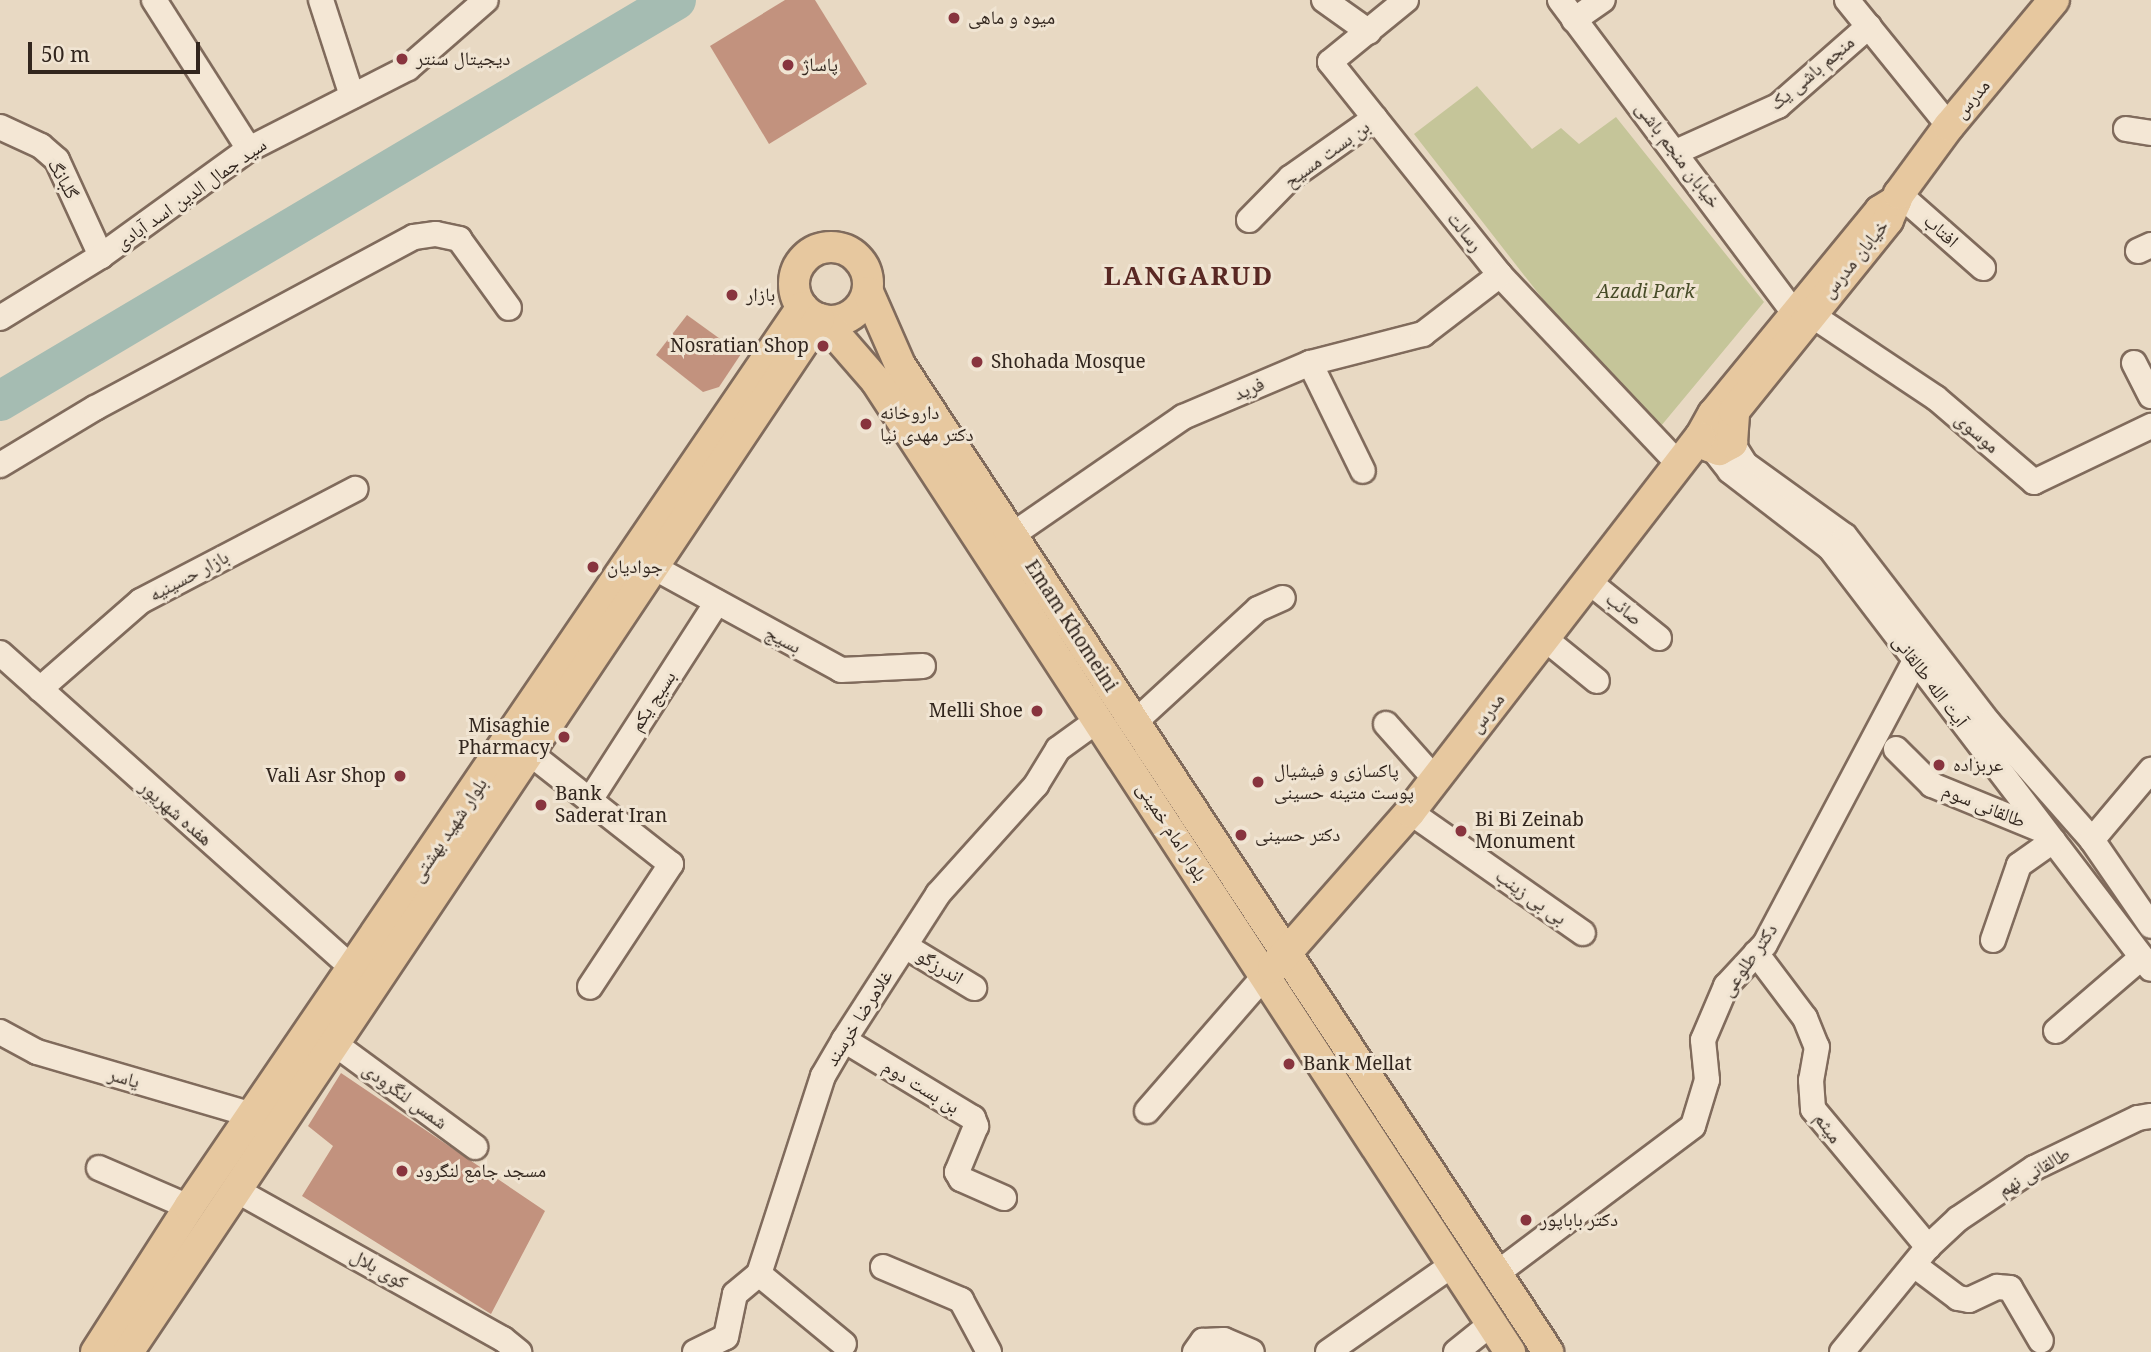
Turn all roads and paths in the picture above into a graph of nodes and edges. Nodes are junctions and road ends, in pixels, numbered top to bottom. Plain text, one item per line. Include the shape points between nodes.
1 (155, 0) edge
2 (321, 0) edge
3 (486, 0) edge
4 (1324, 0) edge
5 (1406, 0) edge
6 (1603, 0) edge
7 (1847, 0) edge
8 (2054, 0) edge
9 (1567, 10) edge
10 (1869, 26) junction
11 (1369, 32) junction
12 (352, 96) junction
13 (1375, 118) junction
14 (1950, 126) junction
15 (0, 127) edge
16 (2126, 129) dead end
17 (2151, 133) edge
18 (249, 149) junction
19 (1676, 152) junction
20 (1898, 198) junction
21 (1249, 220) dead end
22 (101, 256) junction
23 (1983, 268) dead end
24 (1500, 275) junction
25 (867, 292) junction
26 (509, 308) dead end
27 (1802, 313) junction
28 (815, 316) junction
29 (0, 318) edge
30 (1310, 363) junction
31 (2134, 363) dead end
32 (2151, 396) edge
33 (2151, 426) edge
34 (1715, 443) junction
35 (1679, 464) junction
36 (0, 466) edge
37 (1363, 471) dead end
38 (355, 489) dead end
39 (1012, 535) junction
40 (655, 568) junction
41 (1588, 581) junction
42 (1283, 598) dead end
43 (717, 602) junction
44 (1544, 638) junction
45 (1659, 638) dead end
46 (0, 653) edge
47 (1915, 661) junction
48 (923, 666) dead end
49 (1597, 681) dead end
50 (40, 689) junction
51 (1098, 720) junction
52 (1135, 723) junction
53 (1386, 724) dead end
54 (1896, 749) dead end
55 (531, 754) junction
56 (2151, 770) edge
57 (1435, 779) junction
58 (590, 800) junction
59 (1410, 812) junction
60 (2048, 836) junction
61 (2092, 839) junction
62 (2151, 926) edge
63 (1583, 933) dead end
64 (1993, 940) dead end
65 (905, 946) junction
66 (1756, 953) junction
67 (2146, 963) edge
68 (389, 965) junction
69 (1276, 965) junction
70 (354, 970) junction
71 (590, 987) dead end
72 (974, 988) dead end
73 (2056, 1031) dead end
74 (0, 1032) edge
75 (844, 1040) junction
76 (335, 1044) junction
77 (1147, 1111) dead end
78 (251, 1115) junction
79 (2151, 1116) edge
80 (475, 1147) dead end
81 (99, 1168) dead end
82 (236, 1189) junction
83 (1004, 1198) dead end
84 (189, 1207) junction
85 (1921, 1256) junction
86 (1455, 1263) junction
87 (883, 1267) dead end
88 (759, 1274) junction
89 (1496, 1274) junction
90 (1491, 1324) junction
91 (2041, 1341) dead end
92 (845, 1344) dead end
93 (96, 1352) edge
94 (128, 1352) edge
95 (519, 1352) edge
96 (695, 1352) edge
97 (989, 1352) edge
98 (1195, 1352) edge
99 (1252, 1352) edge
100 (1328, 1352) edge
101 (1456, 1352) edge
102 (1510, 1352) edge
103 (1548, 1352) edge
104 (1842, 1352) edge

1 - 18 street
2 - 12 street
3 - 12 street, سید جمال الدین اسد آبادی via 408,68
4 - 11 street
5 - 11 street, رسالت
6 - 9 street
7 - 10 street
8 - 14 main road, مدرس
9 - 19 street, خیابان منجم باشی
10 - 14 street
10 - 19 street, منجم باشی یک via 1778,106
11 - 13 street, رسالت via 1330,62
12 - 18 street, سید جمال الدین اسد آبادی
13 - 21 street, بن بست مسیح via 1290,178
13 - 24 street, رسالت
14 - 20 main road, مدرس
15 - 22 street, گلبانگ via 41,146 57,160
16 - 17 street
18 - 22 street, سید جمال الدین اسد آبادی
19 - 27 street, خیابان منجم باشی
20 - 23 street, افتاب
20 - 27 main road, خیابان مدرس via 1888,220
22 - 29 street, سید جمال الدین اسد آبادی
24 - 30 street, فرید via 1423,334
24 - 35 street, رسالت
25 - 28 main road via 851,315
25 - 28 main road via 868,281 859,259 839,248 828,248 800,265 794,286
25 - 39 main road, Emam Khomeini via 900,365
26 - 36 street via 459,239 436,234 414,237 94,408
27 - 33 street, موسوی via 1936,398 2034,482
27 - 34 main road, خیابان مدرس via 1713,414
28 - 40 main road, بلوار شهید بهشتی
28 - 51 main road, بلوار امام خمینی via 876,380
28 - 70 main road, بلوار شهید بهشتی
30 - 37 street
30 - 39 street, فرید via 1183,417
31 - 32 street
34 - 35 main road, مدرس
34 - 47 street, آیت الله طالقانی via 1730,471 1830,548
34 - 61 street, آیت الله طالقانی via 1845,536 1989,723
35 - 41 main road, مدرس
38 - 50 street, بازار حسینیه via 141,601
39 - 52 main road, Emam Khomeini
40 - 43 street, بسیج
40 - 55 main road, بلوار شهید بهشتی
41 - 44 main road, مدرس
41 - 45 street, صائب
42 - 52 street via 1258,609
43 - 48 street, بسیج via 841,670
43 - 58 street, بسیج یکم
44 - 49 street
44 - 57 main road, مدرس
46 - 50 street, هفده شهریور
47 - 60 street, آیت الله طالقانی
47 - 66 street, دکتر طلوعی
50 - 70 street, هفده شهریور
51 - 65 street, غلامرضا خرسند via 1058,749 1036,785 938,894
51 - 69 main road, بلوار امام خمینی
52 - 69 main road, Emam Khomeini
53 - 57 street
54 - 60 street, طالقانی سوم via 1932,785
55 - 58 street
55 - 68 main road, بلوار شهید بهشتی
56 - 61 street
57 - 59 main road, مدرس
58 - 71 street via 671,864
59 - 63 street, بی بی زینب
59 - 69 main road, مدرس
60 - 64 street via 2020,864
60 - 67 street, آیت الله طالقانی
61 - 62 street, آیت الله طالقانی
65 - 72 street, اندرزگو
65 - 75 street, غلامرضا خرسند
66 - 85 street, میثم via 1805,1018 1817,1048 1811,1080 1813,1109
66 - 89 street, دکتر طلوعی via 1727,986 1703,1040 1707,1080 1693,1126
67 - 73 street
68 - 70 street
68 - 76 main road, بلوار شهید بهشتی
69 - 77 street
69 - 86 main road, بلوار امام خمینی
69 - 89 main road, بلوار امام خمینی
70 - 78 main road, بلوار شهید بهشتی
74 - 78 street, یاسر via 37,1052
75 - 83 street, بن بست دوم via 973,1118 976,1126 957,1172 961,1179
75 - 88 street, غلامرضا خرسند via 823,1076
76 - 80 street, شمس لنگرودی
76 - 82 main road, بلوار شهید بهشتی
78 - 84 main road, بلوار شهید بهشتی
79 - 85 street, طالقانی نهم via 2034,1168 1958,1219
81 - 84 street
82 - 94 main road, بلوار شهید بهشتی
82 - 95 street, کوی بلال
84 - 93 main road, بلوار شهید بهشتی
85 - 91 street, میثم via 1958,1298 1969,1300 1997,1287 2010,1288
85 - 104 street, طالقانی نهم
86 - 90 main road, بلوار امام خمینی
86 - 100 street
87 - 97 street via 961,1300
88 - 92 street
88 - 96 street, غلامرضا خرسند via 735,1294 726,1337
89 - 103 main road, بلوار امام خمینی
90 - 101 street
90 - 102 main road, بلوار امام خمینی
98 - 99 street via 1203,1341 1224,1340

